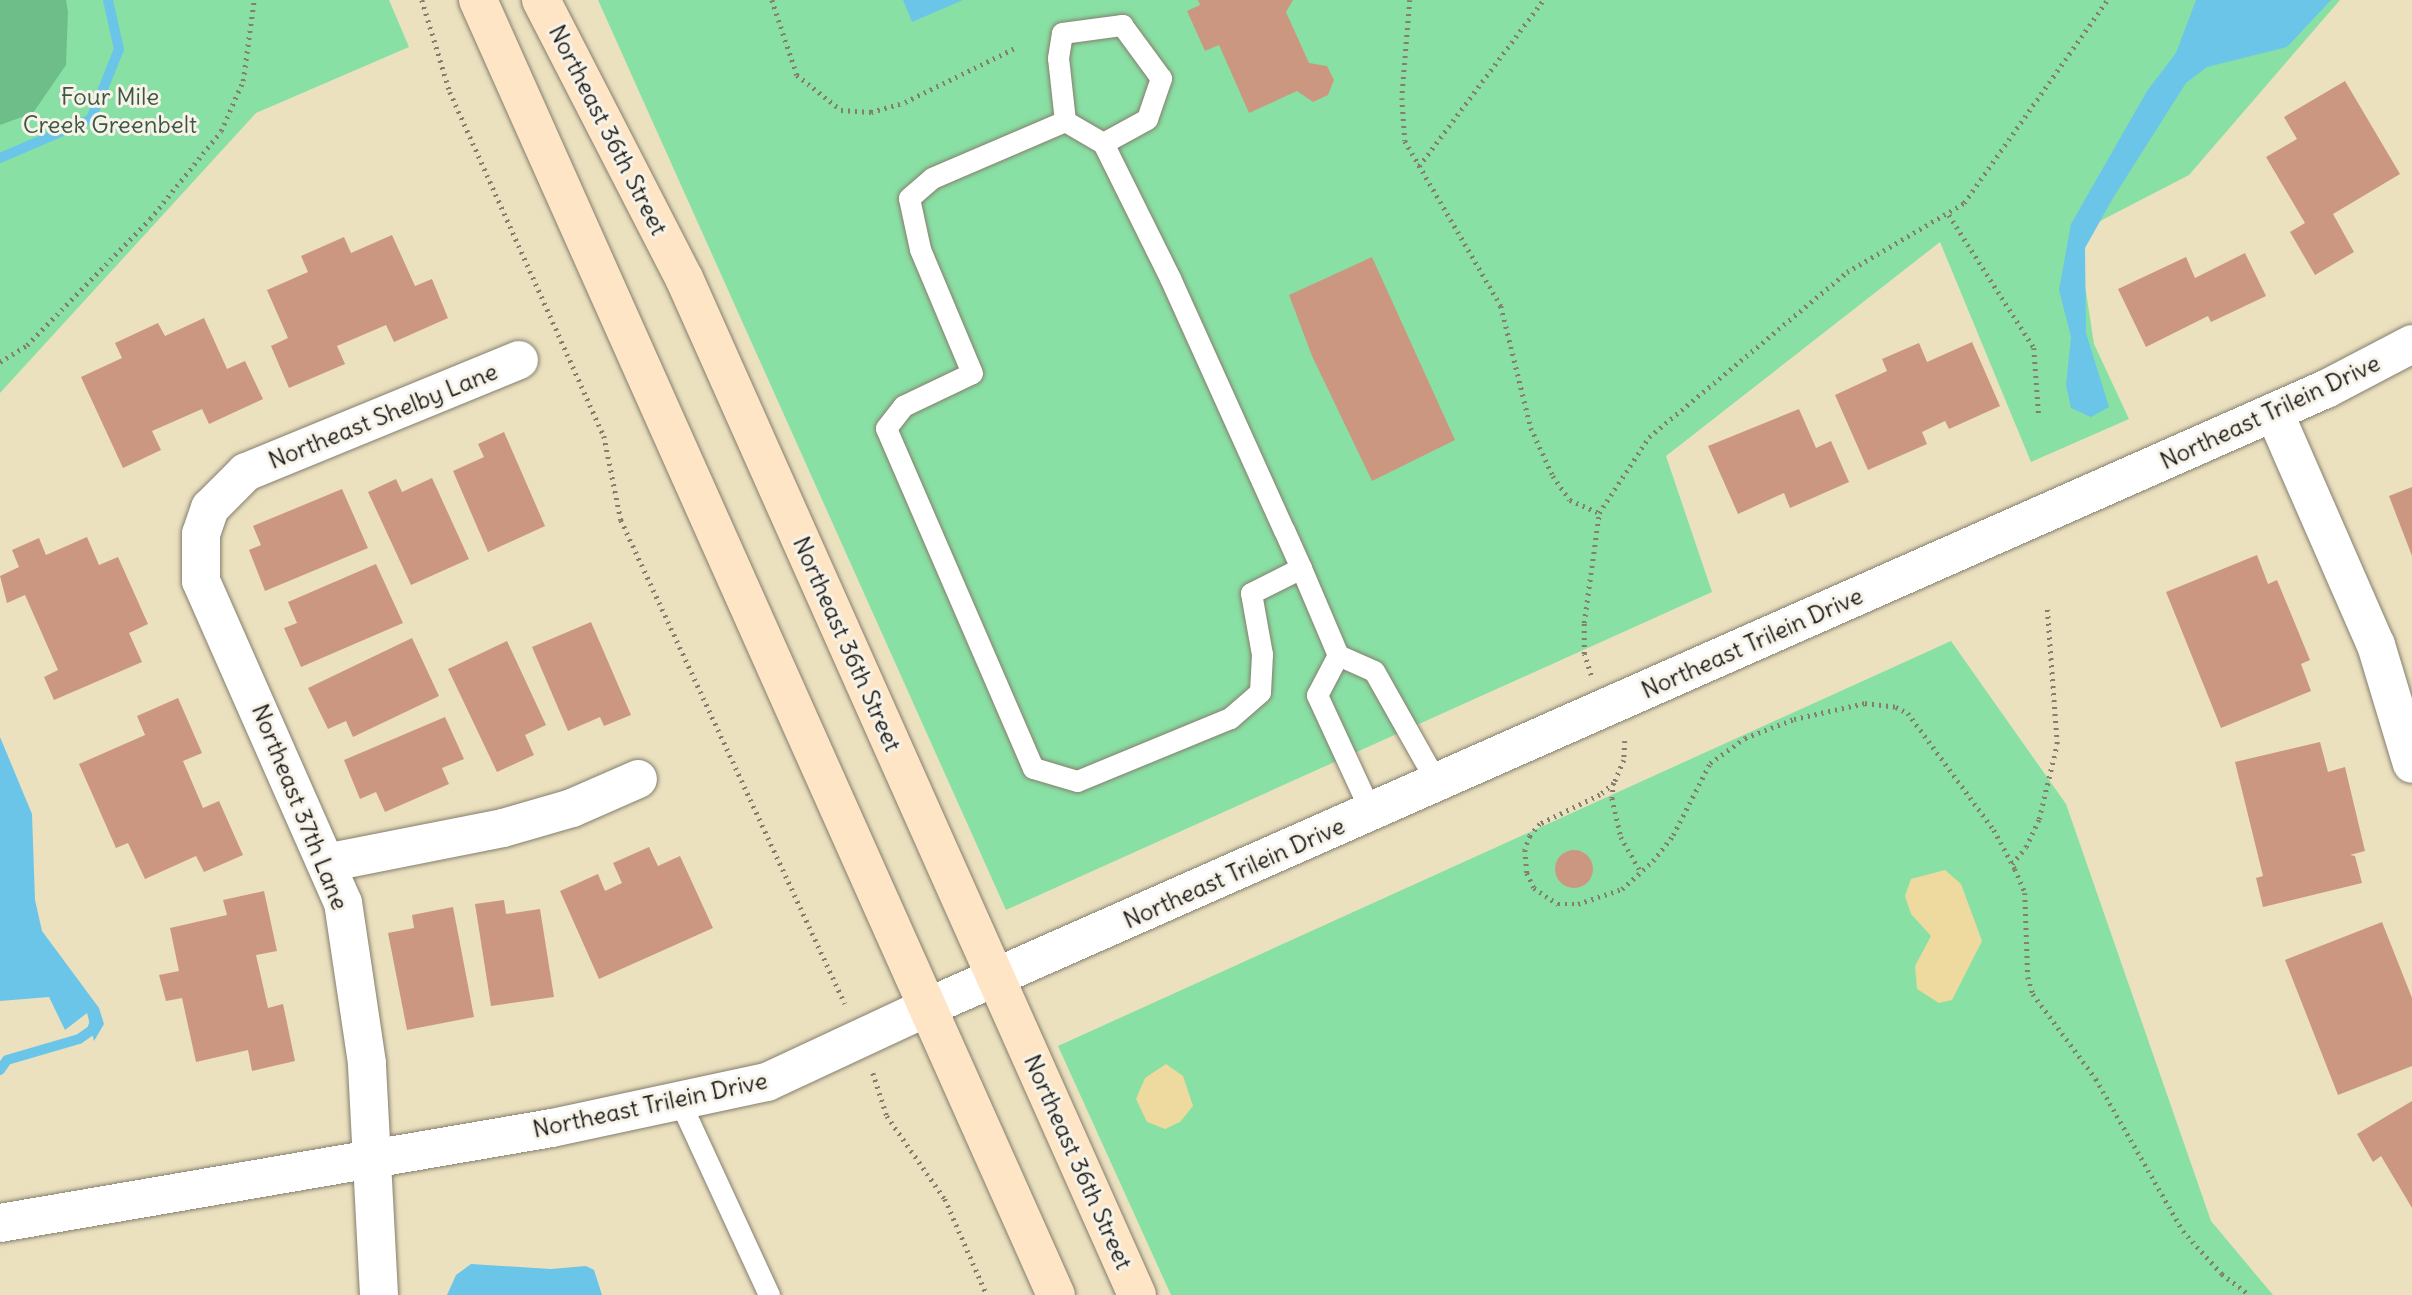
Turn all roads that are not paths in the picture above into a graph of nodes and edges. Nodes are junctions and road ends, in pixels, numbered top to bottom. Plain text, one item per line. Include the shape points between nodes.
1 (478, 0) edge
2 (541, 0) edge
3 (1065, 121) junction
4 (1103, 143) junction
5 (2412, 344) edge
6 (519, 360) dead end
7 (2274, 412) junction
8 (246, 472) joint
9 (1301, 568) junction
10 (1338, 655) junction
11 (2412, 764) edge
12 (638, 779) dead end
13 (1437, 783) junction
14 (1371, 812) junction
15 (326, 863) junction
16 (997, 979) junction
17 (928, 1007) junction
18 (679, 1101) junction
19 (375, 1156) junction
20 (0, 1223) edge
21 (379, 1295) edge
22 (769, 1295) edge
23 (1056, 1295) edge
24 (1138, 1295) edge

1 - 17 main road
2 - 16 main road, Northeast 36th Street via 684,278
3 - 4 lane
3 - 4 lane via 1058,58 1062,33 1122,25 1161,78 1147,119
3 - 9 lane via 932,178 909,198 920,249 972,373 903,406 886,428 1033,768 1077,781 1230,718 1260,692 1262,654 1251,593
4 - 9 lane
5 - 7 street, Northeast Trilein Drive
6 - 8 street, Northeast Shelby Lane
7 - 11 street via 2376,645
7 - 13 street, Northeast Trilein Drive
8 - 15 street, Northeast 37th Lane via 209,508 198,555 201,581
9 - 10 lane
10 - 13 lane via 1374,671
10 - 14 lane via 1317,695
12 - 15 street via 572,808 503,828
13 - 14 street, Northeast Trilein Drive
14 - 16 street, Northeast Trilein Drive
15 - 19 street, Northeast 37th Lane via 343,903 356,972
16 - 17 street, Northeast Trilein Drive
16 - 24 main road, Northeast 36th Street
17 - 18 street, Northeast Trilein Drive via 767,1082
17 - 23 main road
18 - 19 street, Northeast Trilein Drive via 552,1128
18 - 22 lane
19 - 20 street, Northeast Trilein Drive
19 - 21 street, Northeast 37th Lane

